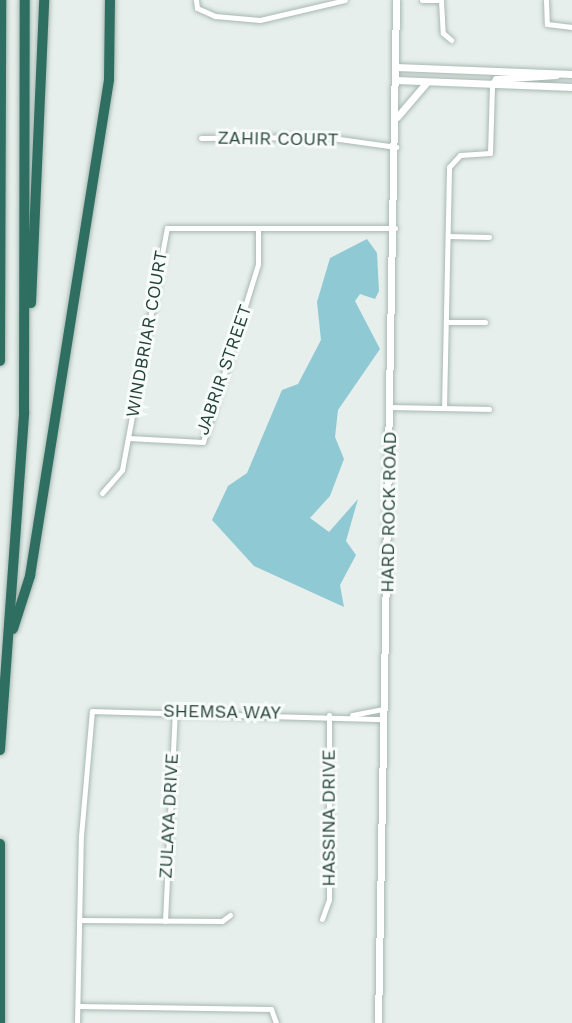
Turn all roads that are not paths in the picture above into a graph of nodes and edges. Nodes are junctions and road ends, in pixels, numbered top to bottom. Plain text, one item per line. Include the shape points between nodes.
1 (1, 0) edge
2 (25, 0) edge
3 (44, 0) edge
4 (110, 0) edge
5 (196, 0) edge
6 (345, 0) edge
7 (396, 0) edge
8 (422, 0) edge
9 (442, 0) edge
10 (546, 0) edge
11 (572, 27) edge
12 (451, 40) dead end
13 (1, 58) edge
14 (396, 66) junction
15 (560, 73) junction
16 (572, 74) edge
17 (396, 80) junction
18 (428, 82) junction
19 (492, 85) junction
20 (572, 87) edge
21 (397, 117) junction
22 (201, 138) dead end
23 (397, 147) junction
24 (1, 193) edge
25 (395, 228) junction
26 (258, 229) junction
27 (448, 236) junction
28 (489, 237) dead end
29 (446, 322) junction
30 (485, 322) dead end
31 (26, 337) junction
32 (0, 361) edge
33 (391, 407) junction
34 (444, 408) junction
35 (489, 409) dead end
36 (128, 438) junction
37 (102, 493) dead end
38 (7, 652) junction
39 (383, 709) junction
40 (175, 711) junction
41 (329, 715) junction
42 (352, 715) junction
43 (382, 719) junction
44 (0, 750) edge
45 (0, 844) edge
46 (230, 915) dead end
47 (321, 919) dead end
48 (79, 920) junction
49 (165, 921) junction
50 (78, 1006) junction
51 (0, 1023) edge
52 (77, 1023) edge
53 (276, 1023) edge
54 (378, 1023) edge

1 - 13 highway
2 - 31 highway
3 - 31 highway via 36,267
4 - 38 highway via 112,57 98,151 30,576
5 - 6 street via 197,8 215,16 260,20
7 - 14 street, HARD ROCK ROAD
8 - 9 street
9 - 12 street via 443,33
10 - 11 street via 547,24
13 - 24 highway
14 - 15 street
14 - 17 street, HARD ROCK ROAD
15 - 16 street
15 - 19 street via 496,79
17 - 18 street
17 - 21 street, HARD ROCK ROAD
18 - 19 street
18 - 21 street
19 - 20 street
19 - 27 street via 490,153 460,155 449,167
21 - 23 street, HARD ROCK ROAD
22 - 23 street, ZAHIR COURT via 325,137
23 - 25 street, HARD ROCK ROAD
24 - 32 highway
25 - 26 street, WINDBRIAR COURT
25 - 33 street, HARD ROCK ROAD
26 - 36 street, JABRIR STREET via 258,264 203,442
26 - 36 street, WINDBRIAR COURT via 167,228
27 - 28 street
27 - 29 street
29 - 30 street
29 - 34 street
31 - 38 highway
33 - 34 street
33 - 39 street, HARD ROCK ROAD
34 - 35 street
36 - 37 street, WINDBRIAR COURT via 122,470
38 - 44 highway
39 - 42 street, SHEMSA WAY
39 - 43 street, HARD ROCK ROAD
40 - 41 street, SHEMSA WAY
40 - 48 street, SHEMSA WAY via 92,711
40 - 49 street, ZULAYA DRIVE
41 - 42 street, SHEMSA WAY
41 - 47 street, HASSINA DRIVE via 330,900
42 - 43 street, SHEMSA WAY
43 - 54 street, HARD ROCK ROAD
45 - 51 highway
46 - 49 street via 222,921
48 - 49 street
48 - 50 street
50 - 52 street
50 - 53 street via 271,1009

